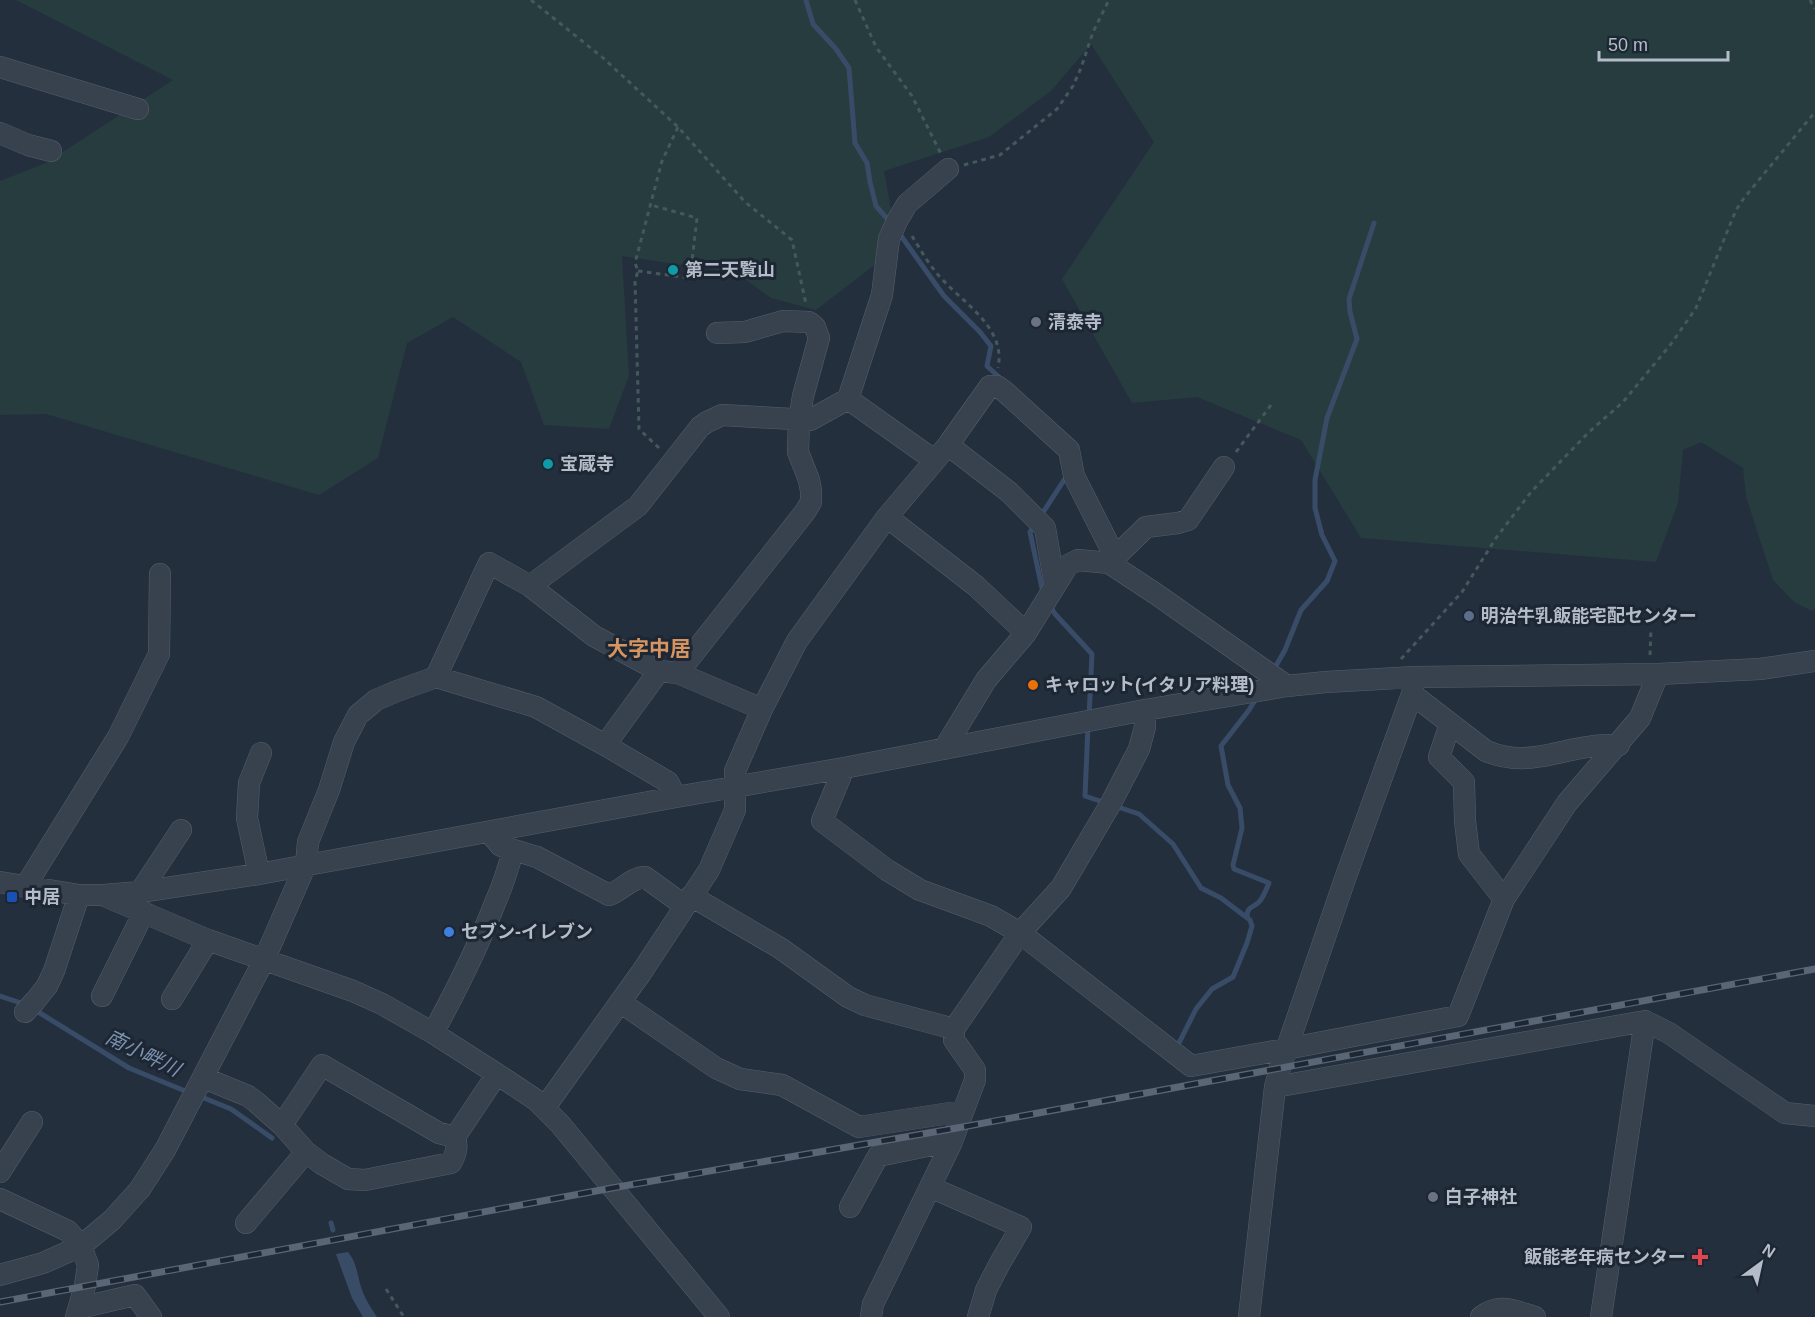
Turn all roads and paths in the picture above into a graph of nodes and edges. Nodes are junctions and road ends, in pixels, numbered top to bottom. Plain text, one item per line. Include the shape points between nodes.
1 (531, 0) edge
2 (855, 0) edge
3 (1109, 0) edge
4 (1810, 0) edge
5 (1815, 9) edge
6 (0, 67) edge
7 (138, 109) dead end
8 (1815, 112) edge
9 (678, 128) junction
10 (0, 133) edge
11 (51, 151) dead end
12 (948, 169) junction
13 (651, 204) junction
14 (899, 217) junction
15 (638, 272) junction
16 (809, 322) junction
17 (717, 333) dead end
18 (990, 387) junction
19 (848, 399) junction
20 (1271, 405) dead end
21 (799, 420) junction
22 (941, 452) junction
23 (673, 462) junction
24 (1224, 467) joint
25 (887, 517) junction
26 (1112, 560) junction
27 (160, 574) dead end
28 (530, 586) junction
29 (1055, 586) junction
30 (1651, 628) dead end
31 (1026, 633) junction
32 (1815, 661) edge
33 (668, 672) junction
34 (1654, 674) junction
35 (436, 677) junction
36 (1408, 683) junction
37 (1287, 686) junction
38 (762, 709) junction
39 (1145, 710) junction
40 (1450, 724) junction
41 (605, 745) junction
42 (1619, 745) junction
43 (944, 749) junction
44 (261, 753) dead end
45 (844, 768) junction
46 (735, 788) junction
47 (676, 797) junction
48 (180, 830) dead end
49 (489, 832) junction
50 (514, 850) junction
51 (306, 864) junction
52 (259, 874) junction
53 (0, 882) edge
54 (26, 887) junction
55 (80, 895) junction
56 (1504, 899) junction
57 (688, 901) junction
58 (142, 902) junction
59 (1020, 933) junction
60 (208, 940) junction
61 (264, 960) junction
62 (102, 996) dead end
63 (172, 999) dead end
64 (620, 1002) junction
65 (30, 1006) dead end
66 (1645, 1021) junction
67 (954, 1029) junction
68 (433, 1033) junction
69 (1286, 1050) junction
70 (497, 1074) junction
71 (201, 1082) junction
72 (1275, 1087) junction
73 (545, 1107) junction
74 (963, 1111) junction
75 (1815, 1116) edge
76 (32, 1122) dead end
77 (282, 1125) junction
78 (455, 1137) junction
79 (952, 1141) junction
80 (306, 1152) junction
81 (0, 1172) edge
82 (930, 1187) junction
83 (0, 1199) edge
84 (850, 1207) dead end
85 (246, 1223) dead end
86 (81, 1246) junction
87 (0, 1275) edge
88 (386, 1289) dead end
89 (77, 1312) edge
90 (151, 1317) edge
91 (404, 1317) edge
92 (718, 1317) edge
93 (871, 1317) edge
94 (978, 1317) edge
95 (1249, 1317) edge
96 (1481, 1317) edge
97 (1535, 1317) edge
98 (1601, 1317) edge

1 - 9 path via 602,57
2 - 12 path via 876,47 912,96
3 - 12 path via 1077,77 1057,109 1000,155
4 - 5 path
6 - 7 street
8 - 36 path via 1736,210 1696,308 1671,344 1623,402 1531,492 1462,592 1398,663
9 - 13 path via 662,161
9 - 16 path via 745,202 792,240
10 - 11 street
12 - 14 street via 907,204
13 - 15 path via 635,263
13 - 15 path via 696,218 690,278
14 - 18 path via 935,272 988,324 999,346 999,366
14 - 19 street via 889,239 882,295
15 - 23 path via 635,281 639,429
16 - 17 street via 783,321 745,332
16 - 21 street via 819,338
18 - 22 street
18 - 26 street via 1004,390 1069,450 1074,476
19 - 21 street via 818,417
19 - 22 street
20 - 24 path
21 - 23 street via 715,417 700,428
21 - 33 street via 798,452 809,480 811,502
22 - 25 street
22 - 29 street via 1009,492 1045,528
23 - 28 street via 638,506
24 - 26 street via 1188,520 1146,527
25 - 31 street via 976,586
25 - 38 street via 797,641
26 - 29 street via 1078,560 1068,565
26 - 37 street
27 - 54 street via 159,654 118,737
28 - 33 street via 594,636
28 - 35 street via 489,563
29 - 31 street
30 - 34 path
31 - 43 street via 986,680
32 - 34 street via 1760,669
33 - 38 street
33 - 41 street
34 - 36 street
34 - 42 street via 1640,718
35 - 41 street via 536,707
35 - 51 street via 376,700 358,715 344,742 308,842
36 - 37 street via 1326,682
36 - 40 street
36 - 69 street
37 - 39 street
38 - 46 street via 735,771
39 - 43 street
39 - 59 street via 1139,748 1111,803 1061,888
40 - 42 street via 1486,751 1500,756 1530,759
40 - 56 street via 1438,757 1464,782 1469,854
41 - 47 street via 668,782
42 - 56 street via 1567,803
43 - 45 street
44 - 52 street via 249,783 247,818
45 - 46 street
45 - 59 street via 822,821 920,890 991,916
46 - 47 street
46 - 57 street via 735,810 709,870
47 - 49 street
48 - 58 street
49 - 50 street via 501,846
49 - 51 street
50 - 57 street via 537,857 609,895 638,877
50 - 68 street via 498,898
51 - 52 street
51 - 61 street
52 - 58 street
53 - 54 street
54 - 55 street
55 - 58 street
55 - 65 street via 54,971
56 - 69 street via 1458,1016
57 - 64 street
57 - 67 street via 780,948 848,997
58 - 60 street
58 - 62 street
59 - 67 street
59 - 69 street via 1191,1066
60 - 61 street
60 - 63 street
61 - 68 street via 354,991
61 - 71 street
64 - 73 street
64 - 74 street via 716,1068 740,1079 782,1085 859,1127
66 - 72 street
66 - 75 street via 1669,1033 1785,1113
66 - 98 street
67 - 74 street via 954,1040 975,1070
68 - 70 street
69 - 72 street
70 - 73 street
70 - 78 street
71 - 77 street via 248,1096
71 - 86 street via 140,1189
72 - 95 street
73 - 92 street
74 - 79 street
76 - 81 street
77 - 78 street via 322,1065 439,1133
77 - 80 street
78 - 80 street via 456,1155 451,1163 364,1180 348,1179
79 - 82 street
79 - 84 street via 878,1156
80 - 85 street
82 - 93 street via 873,1304
82 - 94 street via 1021,1227 986,1290
83 - 86 street via 68,1231
86 - 87 street via 43,1263
86 - 89 street via 88,1265
88 - 91 path
89 - 90 street via 135,1295
96 - 97 street via 1501,1307

